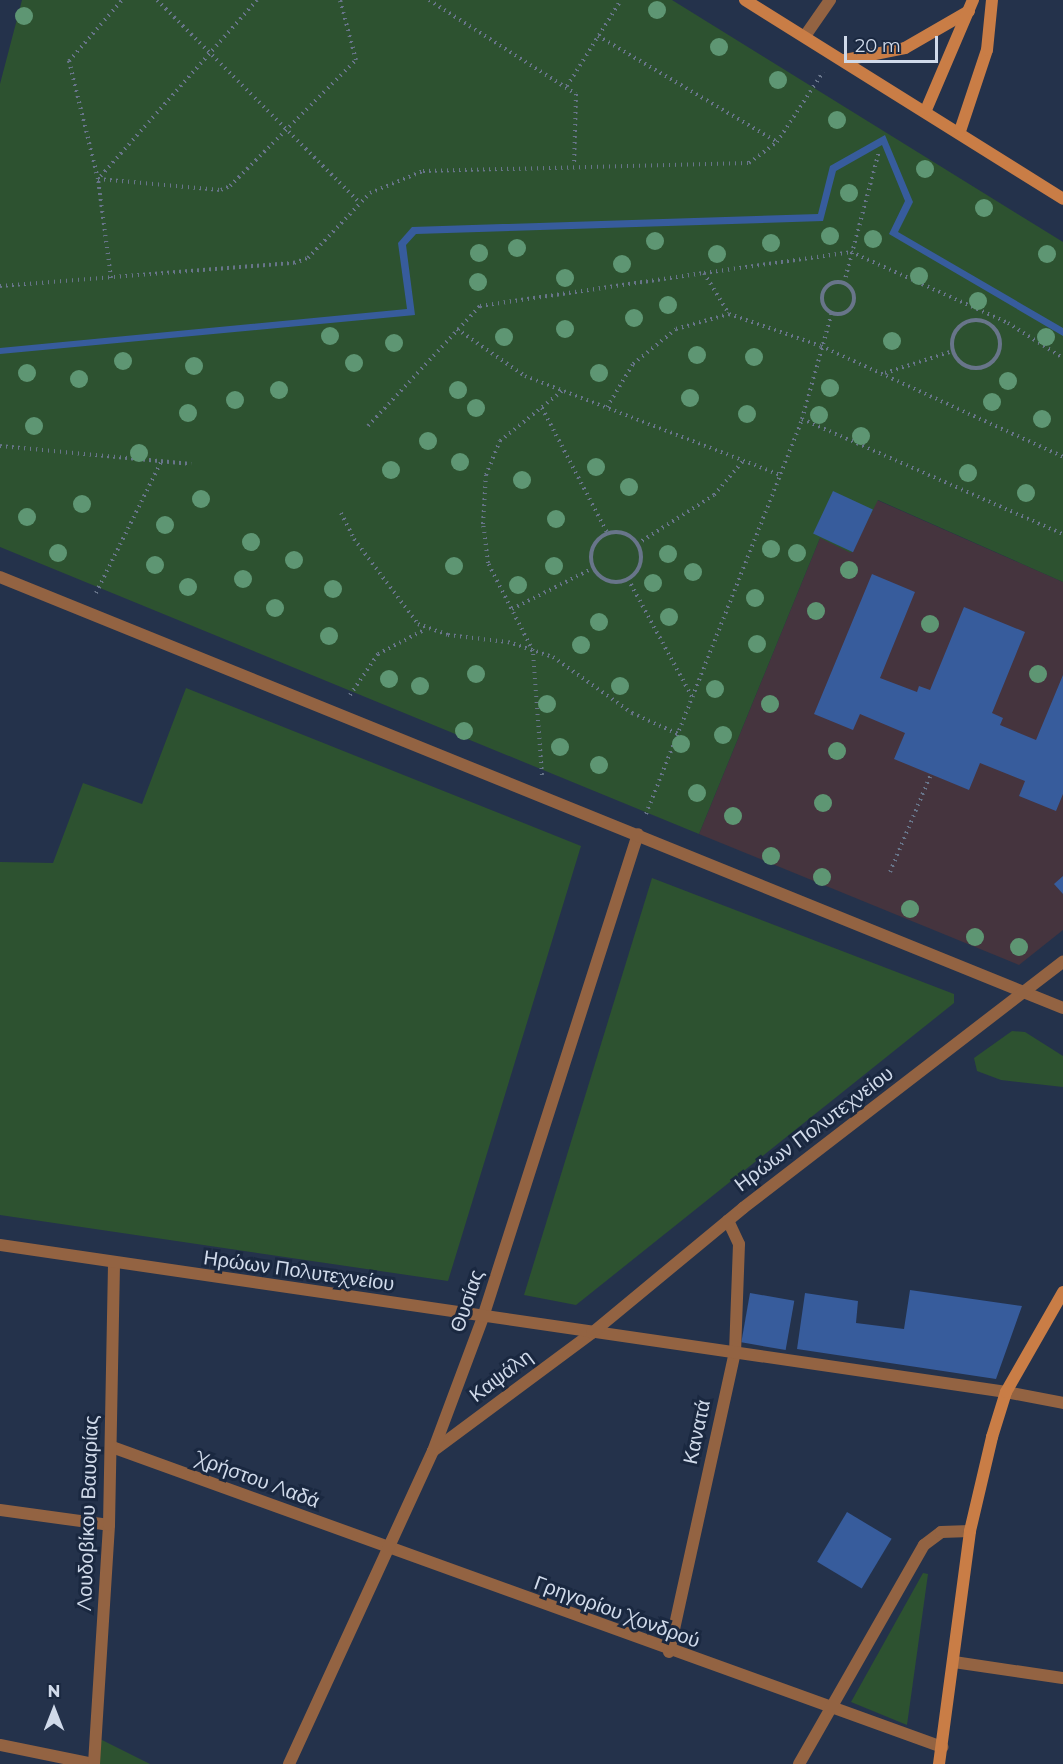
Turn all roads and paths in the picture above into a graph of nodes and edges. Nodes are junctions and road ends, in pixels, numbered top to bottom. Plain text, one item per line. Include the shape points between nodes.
1 (122, 0) edge
2 (157, 0) edge
3 (257, 0) edge
4 (340, 0) edge
5 (429, 0) edge
6 (621, 0) edge
7 (745, 0) edge
8 (830, 0) edge
9 (992, 0) edge
10 (971, 6) edge
11 (598, 36) junction
12 (805, 36) junction
13 (210, 53) junction
14 (840, 57) junction
15 (567, 86) junction
16 (926, 110) junction
17 (286, 129) junction
18 (960, 131) junction
19 (777, 142) junction
20 (879, 151) dead end
21 (574, 166) junction
22 (98, 179) junction
23 (1063, 199) edge
24 (359, 202) junction
25 (851, 252) junction
26 (704, 273) junction
27 (111, 278) junction
28 (844, 283) junction
29 (0, 286) edge
30 (832, 312) junction
31 (729, 314) junction
32 (457, 329) junction
33 (821, 346) junction
34 (953, 351) junction
35 (1063, 358) edge
36 (884, 373) junction
37 (562, 391) junction
38 (607, 407) junction
39 (542, 408) junction
40 (802, 419) junction
41 (368, 426) dead end
42 (0, 446) edge
43 (1063, 457) edge
44 (743, 461) junction
45 (161, 462) junction
46 (190, 464) dead end
47 (780, 475) junction
48 (341, 513) dead end
49 (608, 534) junction
50 (1063, 534) edge
51 (636, 544) junction
52 (593, 568) junction
53 (0, 578) edge
54 (628, 579) junction
55 (512, 609) junction
56 (90, 611) junction
57 (426, 629) junction
58 (533, 651) junction
59 (693, 697) junction
60 (342, 715) junction
61 (678, 734) junction
62 (930, 774) dead end
63 (540, 794) junction
64 (638, 834) junction
65 (890, 872) dead end
66 (1063, 962) edge
67 (1026, 991) junction
68 (1063, 1008) edge
69 (728, 1220) junction
70 (0, 1245) edge
71 (114, 1264) junction
72 (1063, 1292) edge
73 (483, 1317) junction
74 (592, 1333) junction
75 (735, 1353) junction
76 (1006, 1392) junction
77 (1063, 1403) edge
78 (112, 1447) junction
79 (433, 1451) junction
80 (0, 1510) edge
81 (110, 1525) junction
82 (970, 1532) junction
83 (390, 1549) junction
84 (669, 1652) junction
85 (954, 1662) junction
86 (1063, 1678) edge
87 (832, 1705) junction
88 (0, 1745) edge
89 (942, 1748) junction
90 (94, 1764) edge
91 (289, 1764) edge
92 (799, 1764) edge
93 (939, 1764) edge

1 - 22 path via 69,61
2 - 13 path
3 - 13 path
4 - 17 path via 356,60
5 - 15 path
6 - 11 path
7 - 12 main road
8 - 12 street
9 - 18 main road via 987,50
10 - 14 main road via 905,48
10 - 16 main road
11 - 15 path
11 - 19 path
12 - 14 main road
13 - 17 path
13 - 22 path
14 - 16 main road
14 - 19 path
15 - 21 path via 576,94
16 - 18 main road
17 - 22 path via 221,190
17 - 24 path
18 - 23 main road
19 - 21 path via 748,163
20 - 25 path
21 - 24 path via 423,171
22 - 27 path
24 - 27 path via 308,258 294,263
25 - 26 path
25 - 28 path
25 - 35 path via 1008,323
26 - 31 path
26 - 32 path via 480,306
27 - 29 path
28 - 30 path via 834,282 824,292 825,306
28 - 30 path via 852,290 854,301 843,313
30 - 33 path
31 - 33 path
31 - 38 path via 676,329 633,364
32 - 37 path via 525,376
32 - 41 path
33 - 36 path
33 - 40 path
34 - 34 path via 954,335 965,323 980,320 998,334 998,356 986,367 969,368
34 - 36 path
36 - 43 path
37 - 38 path
37 - 39 path
38 - 44 path
39 - 49 path
39 - 55 path via 500,441 486,475 483,524 488,563
40 - 47 path
40 - 50 path
42 - 45 path
44 - 47 path
44 - 51 path via 714,495
45 - 46 path
45 - 56 path via 98,587
47 - 59 path
48 - 57 path via 398,602
49 - 51 path via 624,534
49 - 52 path via 595,544
51 - 54 path via 639,567
52 - 54 path via 612,582
52 - 55 path
53 - 56 street
54 - 59 path
55 - 58 path
56 - 60 street
57 - 58 path via 508,642
57 - 60 path via 378,654 352,691
58 - 61 path via 553,657 632,713
58 - 63 path via 543,770
59 - 61 path
60 - 63 street
61 - 64 path
62 - 65 path
63 - 64 street
64 - 67 street
64 - 73 street, Θυσίας
66 - 67 street, Ηρώων Πολυτεχνείου
67 - 68 street
67 - 69 street, Ηρώων Πολυτεχνείου
69 - 74 street, Ηρώων Πολυτεχνείου
69 - 75 street, Κανατά via 740,1244
70 - 71 street, Ηρώων Πολυτεχνείου
71 - 73 street, Ηρώων Πολυτεχνείου
71 - 78 street, Λουδοβίκου Βαυαρίας
72 - 76 main road
73 - 74 street, Ηρώων Πολυτεχνείου
73 - 79 street, Θυσίας
74 - 75 street, Ηρώων Πολυτεχνείου
74 - 79 street, Καψάλη
75 - 76 street, Ηρώων Πολυτεχνείου
75 - 84 street, Κανατά
76 - 77 street, Ηρώων Πολυτεχνείου
76 - 82 main road
78 - 81 street, Λουδοβίκου Βαυαρίας
78 - 83 street, Χρήστου Λαδά
79 - 83 street, Θυσίας
80 - 81 street
81 - 90 street, Λουδοβίκου Βαυαρίας
82 - 85 main road
82 - 87 street via 941,1532 924,1545
83 - 84 street, Γρηγορίου Χονδρού
83 - 91 street, Θυσίας
84 - 87 street, Γρηγορίου Χονδρού
85 - 86 street
85 - 89 main road
87 - 89 street, Γρηγορίου Χονδρού
87 - 92 street
88 - 90 street
89 - 93 main road

